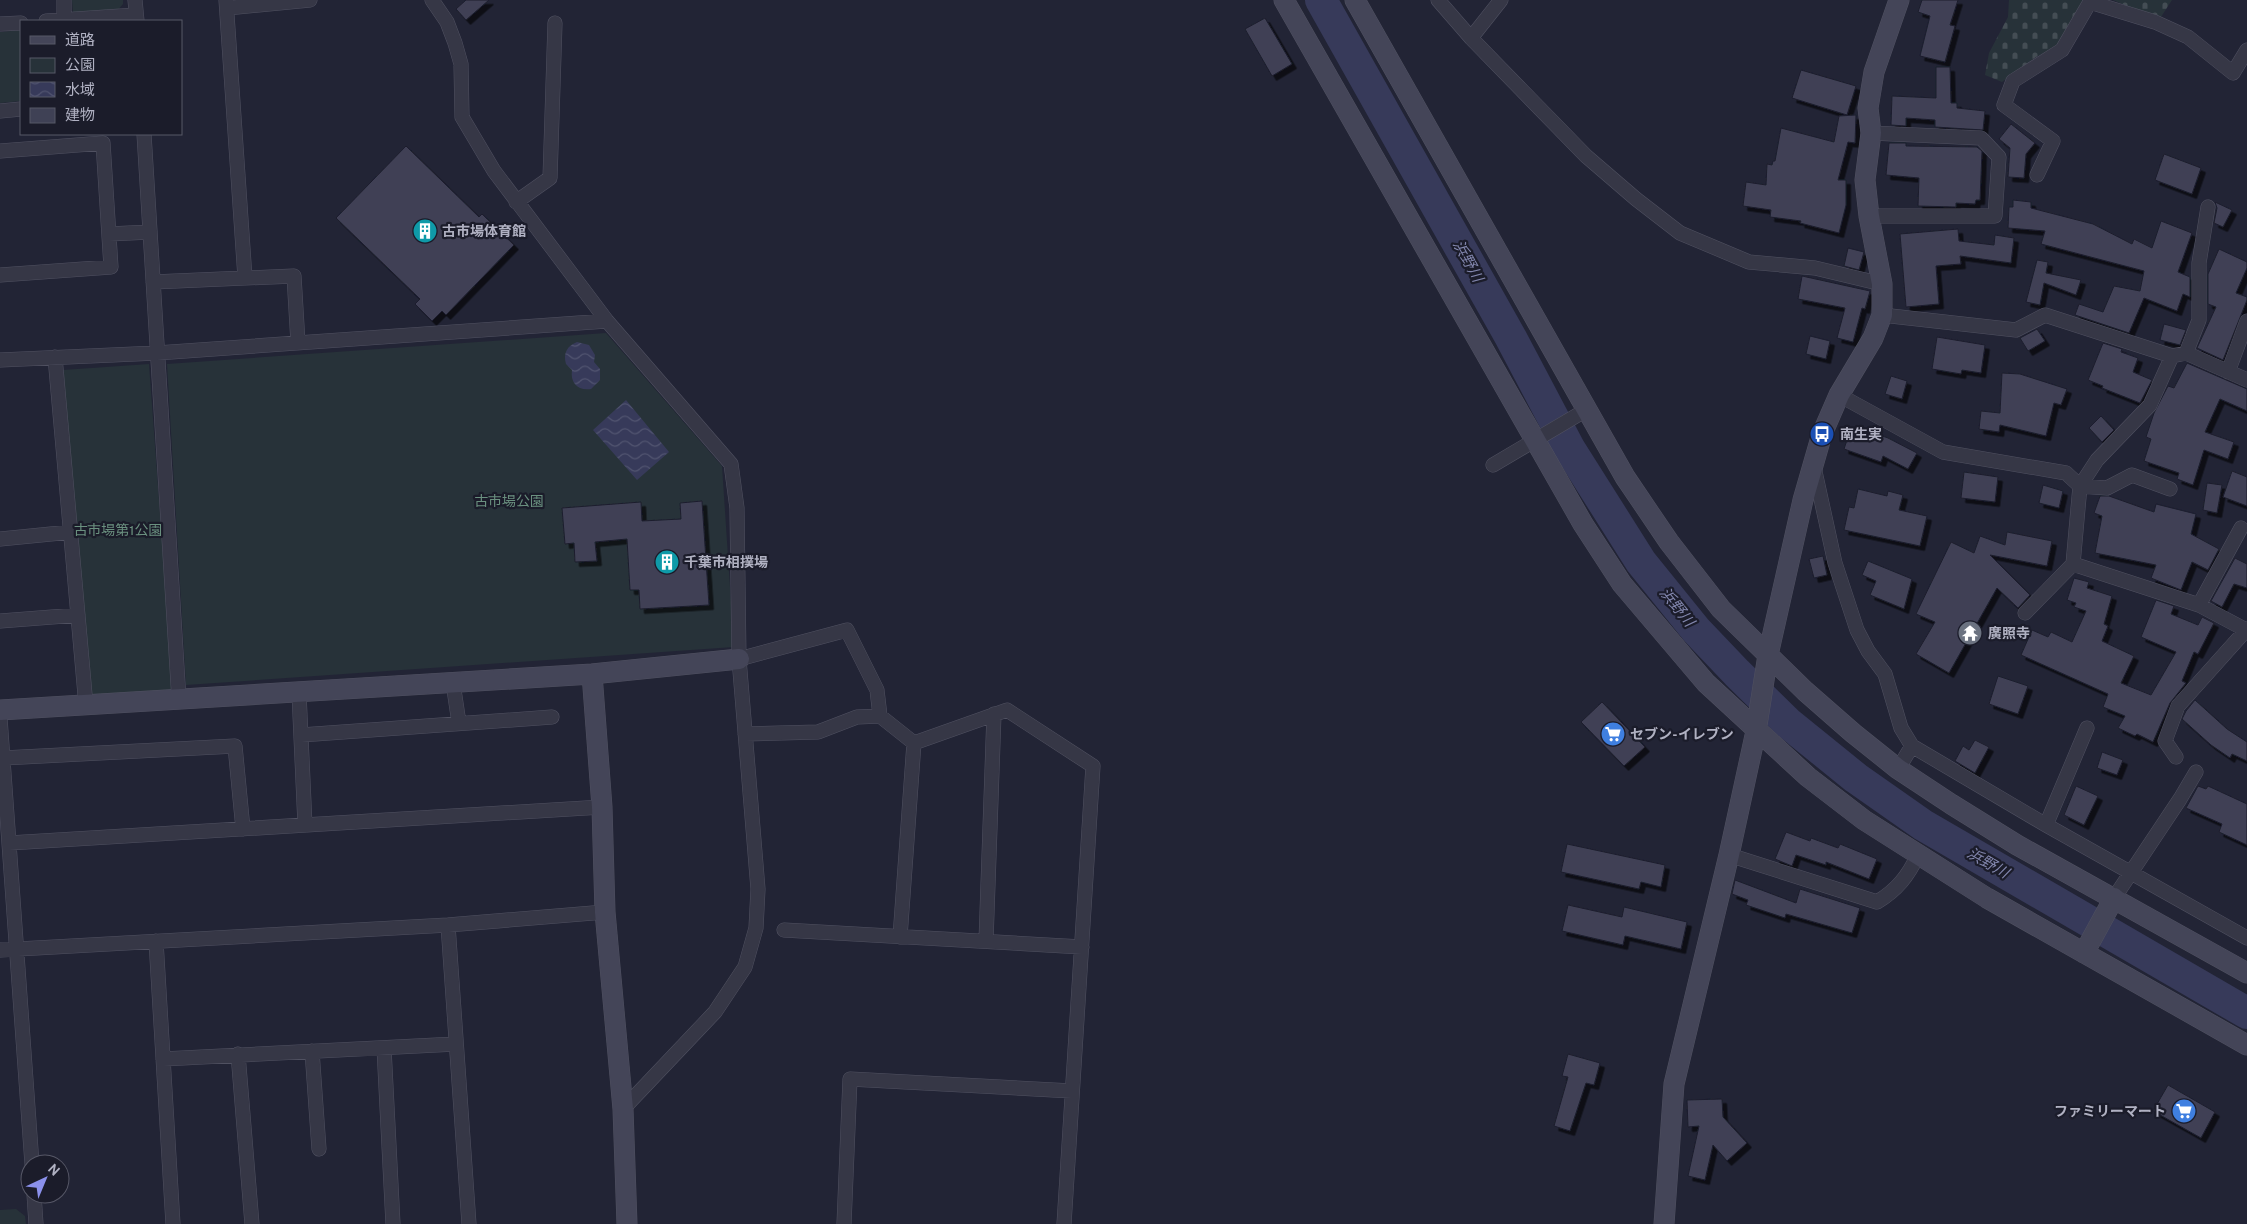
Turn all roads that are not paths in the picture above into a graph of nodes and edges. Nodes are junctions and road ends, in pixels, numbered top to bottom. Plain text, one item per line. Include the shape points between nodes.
1 (64, 0) edge
2 (135, 0) edge
3 (310, 0) edge
4 (1284, 0) edge
5 (1355, 0) edge
6 (1438, 0) edge
7 (1501, 0) edge
8 (1899, 0) edge
9 (435, 1) edge
10 (226, 4) edge
11 (137, 18) edge
12 (64, 20) edge
13 (20, 23) edge
14 (555, 23) dead end
15 (0, 24) edge
16 (1471, 38) junction
17 (2247, 50) edge
18 (20, 109) edge
19 (0, 111) edge
20 (1871, 133) junction
21 (144, 135) edge
22 (0, 151) edge
23 (2037, 175) dead end
24 (516, 202) junction
25 (2208, 207) dead end
26 (1869, 216) junction
27 (150, 232) junction
28 (109, 234) junction
29 (0, 275) edge
30 (245, 278) junction
31 (153, 282) junction
32 (1882, 284) junction
33 (1882, 314) junction
34 (2247, 320) edge
35 (607, 321) junction
36 (298, 343) junction
37 (2186, 352) junction
38 (157, 353) junction
39 (2172, 356) junction
40 (55, 357) junction
41 (0, 360) edge
42 (2228, 372) junction
43 (2247, 380) edge
44 (1840, 395) junction
45 (1586, 410) junction
46 (1534, 442) junction
47 (1813, 461) junction
48 (1493, 465) dead end
49 (2080, 486) junction
50 (2170, 489) dead end
51 (2241, 528) dead end
52 (70, 532) junction
53 (0, 539) edge
54 (2073, 564) junction
55 (2199, 605) junction
56 (2025, 613) dead end
57 (78, 615) junction
58 (0, 621) edge
59 (2246, 630) edge
60 (1768, 655) junction
61 (739, 659) junction
62 (592, 674) junction
63 (453, 683) junction
64 (299, 693) junction
65 (179, 700) junction
66 (86, 706) junction
67 (0, 710) edge
68 (994, 714) junction
69 (880, 716) junction
70 (552, 717) dead end
71 (0, 718) edge
72 (459, 724) junction
73 (2087, 728) dead end
74 (1756, 731) junction
75 (746, 734) junction
76 (301, 735) junction
77 (914, 743) junction
78 (1912, 746) junction
79 (2176, 757) dead end
80 (3, 758) junction
81 (1898, 768) junction
82 (2196, 772) dead end
83 (602, 807) junction
84 (305, 825) junction
85 (2046, 825) junction
86 (243, 829) junction
87 (9, 843) junction
88 (1729, 855) junction
89 (1918, 855) junction
90 (2130, 873) junction
91 (2114, 898) junction
92 (605, 912) junction
93 (448, 925) junction
94 (784, 930) dead end
95 (900, 937) junction
96 (2247, 938) edge
97 (156, 941) junction
98 (986, 942) junction
99 (1082, 947) junction
100 (0, 950) edge
101 (16, 950) junction
102 (2084, 953) junction
103 (2247, 973) edge
104 (456, 1044) junction
105 (2247, 1045) edge
106 (384, 1048) junction
107 (312, 1051) junction
108 (238, 1054) junction
109 (164, 1059) junction
110 (1072, 1091) junction
111 (622, 1109) junction
112 (319, 1149) dead end
113 (31, 1154) edge
114 (35, 1204) edge
115 (36, 1224) edge
116 (173, 1224) edge
117 (252, 1224) edge
118 (393, 1224) edge
119 (469, 1224) edge
120 (627, 1224) edge
121 (844, 1224) edge
122 (1064, 1224) edge
123 (1664, 1224) edge

1 - 12 street
2 - 11 street
3 - 10 street
4 - 46 street
5 - 45 street
6 - 16 street
7 - 16 street
8 - 20 street via 1874,72 1868,108
9 - 24 street via 461,64 462,117
10 - 30 street
11 - 12 street
13 - 15 street
14 - 24 street via 550,178
16 - 32 street via 1586,156 1680,233 1749,262 1815,268
17 - 23 street via 2234,73 2188,37 2155,22 2090,2 2062,50 2013,81 2004,105 2053,140
18 - 19 street
20 - 26 street via 1865,180
20 - 26 street via 1981,138 1999,157 1996,216
21 - 27 street
22 - 28 street via 103,143
24 - 35 street
25 - 37 street via 2199,263 2199,320
26 - 32 street
27 - 28 street
27 - 31 street
28 - 29 street via 111,267
30 - 31 street
30 - 36 street via 294,276
31 - 38 street
32 - 33 street
33 - 39 street via 2016,330 2045,315
33 - 44 street via 1874,338
34 - 42 street
35 - 36 street
35 - 61 street via 731,464 737,508
36 - 38 street
37 - 39 street
37 - 42 street
38 - 40 street
38 - 65 street
39 - 49 street via 2150,405 2097,460
40 - 41 street
40 - 52 street
42 - 43 street
44 - 47 street
44 - 49 street via 1943,452 2066,473
45 - 46 street
45 - 60 street via 1625,477 1669,542 1721,609
46 - 48 street
46 - 74 street via 1622,584 1706,682
47 - 60 street
47 - 78 street via 1834,563 1857,630 1885,674 1901,728
49 - 50 street via 2106,488 2132,475
49 - 54 street
51 - 55 street
52 - 53 street
52 - 57 street
54 - 55 street
54 - 56 street
55 - 59 street
57 - 58 street
57 - 66 street
59 - 79 street via 2178,706 2165,741
60 - 74 street
60 - 81 street via 1853,733
61 - 62 street
61 - 69 street via 847,630 877,690
61 - 75 street
62 - 63 street
62 - 83 street
63 - 64 street
63 - 72 street
64 - 65 street
64 - 76 street
65 - 66 street
66 - 67 street
68 - 77 street
68 - 98 street
68 - 99 street via 1007,710 1093,766
69 - 75 street via 857,717 818,732
69 - 77 street
70 - 72 street
71 - 80 street
72 - 76 street
73 - 85 street
74 - 88 street
74 - 89 street via 1864,820
75 - 111 street via 758,889 756,928 745,967 715,1012
76 - 84 street
77 - 95 street
78 - 81 street
78 - 85 street
80 - 86 street via 235,746
80 - 87 street
81 - 91 street via 2017,845
82 - 90 street
83 - 84 street
83 - 92 street
84 - 86 street
85 - 90 street
86 - 87 street
87 - 101 street
88 - 89 street via 1877,902 1893,892 1908,875
88 - 123 street via 1674,1084
89 - 102 street
90 - 91 street
90 - 96 street
91 - 102 street
91 - 103 street
92 - 93 street
92 - 111 street
93 - 97 street
93 - 104 street
94 - 95 street
95 - 98 street
97 - 101 street
97 - 109 street
98 - 99 street
99 - 110 street
100 - 101 street
101 - 113 street
102 - 105 street
104 - 106 street
104 - 119 street
106 - 107 street
106 - 118 street
107 - 108 street
107 - 112 street
108 - 109 street
108 - 117 street
109 - 116 street
110 - 121 street via 850,1079
110 - 122 street
111 - 120 street
114 - 115 street

